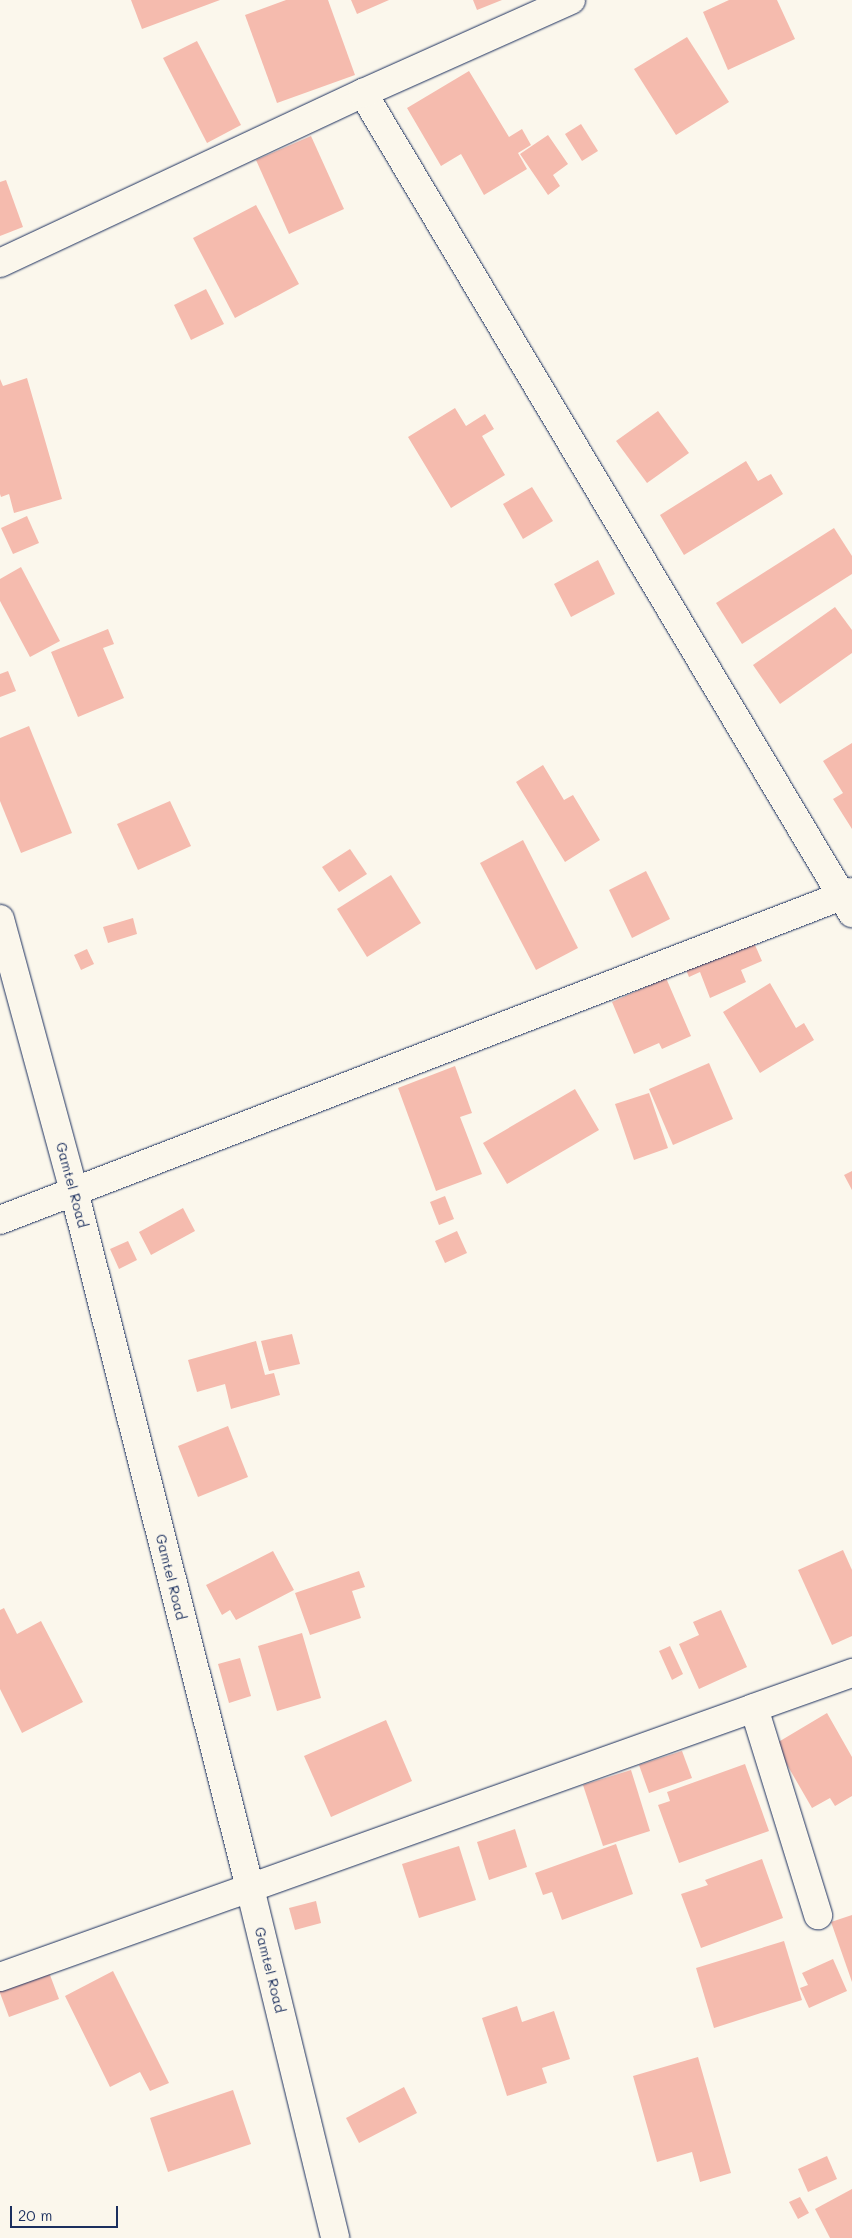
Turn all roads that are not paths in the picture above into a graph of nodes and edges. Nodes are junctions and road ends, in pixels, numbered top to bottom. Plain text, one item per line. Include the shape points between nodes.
1 (571, 0) edge
2 (363, 94) junction
3 (0, 263) edge
4 (848, 901) edge
5 (0, 919) edge
6 (74, 1191) junction
7 (0, 1220) edge
8 (852, 1673) edge
9 (754, 1708) junction
10 (250, 1888) junction
11 (818, 1915) dead end
12 (0, 1977) edge
13 (335, 2238) edge

1 - 2 street
2 - 3 street
2 - 4 street
4 - 6 street
5 - 6 street, Gamtel Road
6 - 7 street
6 - 10 street, Gamtel Road
8 - 9 street
9 - 10 street
9 - 11 street
10 - 12 street
10 - 13 street, Gamtel Road

